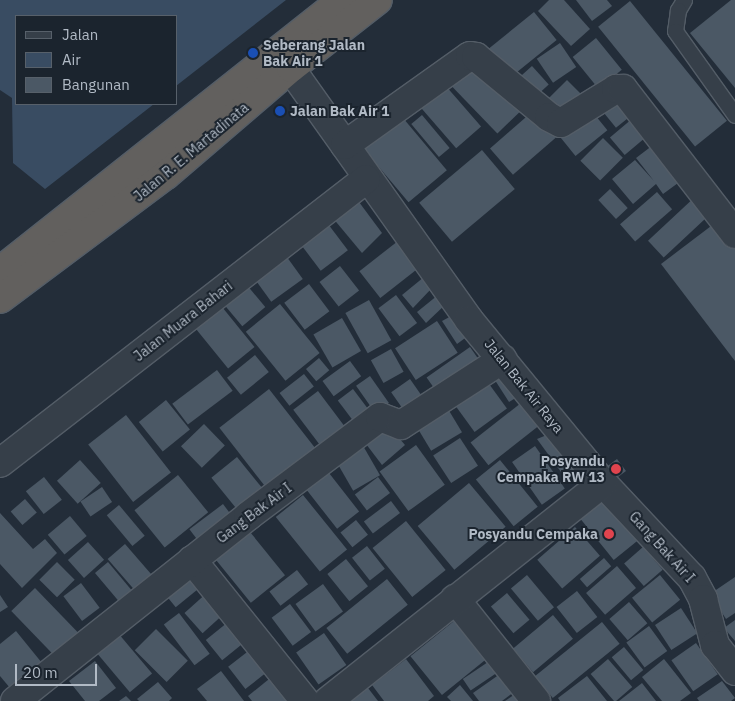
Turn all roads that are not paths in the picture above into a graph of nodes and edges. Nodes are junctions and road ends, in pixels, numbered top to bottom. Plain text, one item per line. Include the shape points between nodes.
1 (342, 0) edge
2 (378, 0) edge
3 (684, 0) edge
4 (284, 59) junction
5 (735, 115) edge
6 (345, 145) junction
7 (366, 179) junction
8 (735, 234) edge
9 (0, 271) edge
10 (0, 298) edge
11 (503, 359) junction
12 (0, 463) edge
13 (603, 483) junction
14 (192, 560) junction
15 (455, 598) junction
16 (735, 671) edge
17 (15, 701) edge
18 (305, 701) edge
19 (328, 701) edge
20 (536, 701) edge

1 - 4 highway, Jalan R. E. Martadinata
2 - 4 highway, Jalan R. E. Martadinata
3 - 5 lane via 678,10 676,31
4 - 6 street, Jalan Bak Air Raya
4 - 9 highway, Jalan R. E. Martadinata
4 - 10 highway, Jalan R. E. Martadinata via 166,175
6 - 7 street, Jalan Bak Air Raya
6 - 8 street via 468,57 476,57 549,117 561,123 616,89 624,89
7 - 11 street, Jalan Bak Air Raya via 469,320
7 - 12 street, Jalan Muara Bahari
11 - 13 street, Jalan Bak Air Raya
11 - 14 street, Gang Bak Air I via 402,425 380,418
13 - 15 street
13 - 16 street, Gang Bak Air I via 692,578 703,599 715,645
14 - 17 street, Gang Bak Air I
14 - 18 street
15 - 19 street
15 - 20 street

